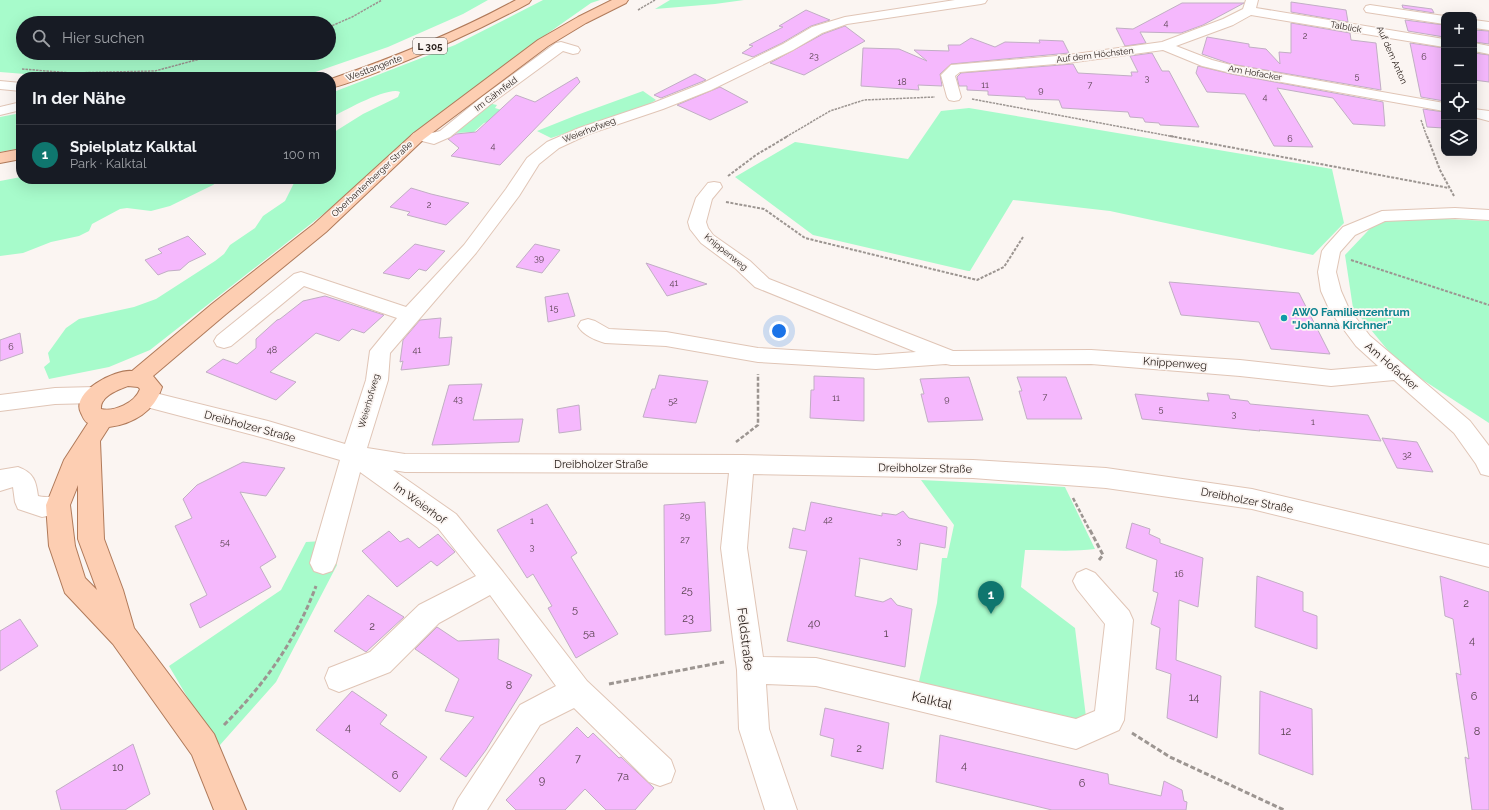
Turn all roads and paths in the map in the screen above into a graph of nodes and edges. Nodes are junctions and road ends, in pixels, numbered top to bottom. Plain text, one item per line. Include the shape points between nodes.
1 (382, 0) edge
2 (500, 0) edge
3 (525, 0) edge
4 (622, 0) edge
5 (981, 0) edge
6 (1368, 4) edge
7 (1250, 5) edge
8 (1441, 19) edge
9 (336, 24) edge
10 (1477, 24) edge
11 (1489, 26) edge
12 (1383, 34) junction
13 (1441, 43) edge
14 (1164, 46) junction
15 (1477, 48) edge
16 (573, 50) dead end
17 (1489, 50) edge
18 (196, 60) edge
19 (16, 68) dead end
20 (59, 72) edge
21 (112, 72) edge
22 (329, 72) edge
23 (336, 82) edge
24 (0, 85) edge
25 (16, 87) edge
26 (954, 96) junction
27 (1413, 101) junction
28 (1441, 106) edge
29 (16, 107) edge
30 (0, 111) edge
31 (1477, 114) edge
32 (1489, 116) edge
33 (419, 136) junction
34 (16, 155) edge
35 (0, 158) edge
36 (16, 167) edge
37 (0, 170) edge
38 (1449, 188) junction
39 (709, 192) junction
40 (1462, 213) junction
41 (1489, 215) edge
42 (1023, 237) dead end
43 (1330, 256) junction
44 (1489, 305) edge
45 (410, 315) junction
46 (588, 326) dead end
47 (224, 341) dead end
48 (758, 355) junction
49 (951, 358) junction
50 (1398, 372) junction
51 (137, 378) junction
52 (95, 395) junction
53 (147, 399) junction
54 (0, 403) edge
55 (102, 418) junction
56 (758, 425) dead end
57 (89, 439) junction
58 (353, 455) junction
59 (742, 464) junction
60 (1489, 468) edge
61 (1084, 476) junction
62 (0, 481) edge
63 (58, 506) junction
64 (1489, 556) edge
65 (323, 563) joint
66 (494, 580) junction
67 (1086, 581) joint
68 (123, 634) junction
69 (751, 670) junction
70 (339, 678) dead end
71 (577, 691) junction
72 (1109, 720) junction
73 (203, 745) junction
74 (660, 771) dead end
75 (230, 810) edge
76 (470, 810) edge
77 (781, 810) edge
78 (1284, 810) edge

1 - 9 path
2 - 22 main road, Westtangente / L 305 via 407,43
3 - 23 main road, Westtangente / L 305 via 424,49
4 - 33 main road, Oberbantenberger Straße via 542,43
5 - 45 street, Weierhofweg via 845,21 817,30 782,51 706,87 584,131 553,145 533,161 470,249
6 - 8 street, Auf dem Anton
6 - 12 street, Auf dem Anton
7 - 12 street, Talblick
7 - 14 street, Auf dem Höchsten via 1228,22
10 - 11 street
12 - 13 street, Talblick
12 - 27 path, Auf dem Anton
14 - 26 street, Auf dem Höchsten via 1068,60 956,68 948,75
14 - 27 street, Am Hofacker via 1207,64
15 - 17 street
16 - 33 street, Im Gähnfeld via 561,46 445,134 434,139
18 - 21 path via 155,71
19 - 20 path
24 - 25 street
26 - 38 path
26 - 39 path via 864,100 830,111 756,155
27 - 28 street, Am Hofacker
27 - 38 path, Auf dem Anton
29 - 30 street
31 - 32 street
33 - 51 main road, Oberbantenberger Straße via 320,228 213,313
34 - 35 main road
36 - 37 main road
38 - 40 path, Auf dem Anton
39 - 42 path via 764,209 805,238 977,280 1004,267
39 - 49 street, Knippenweg via 697,222 699,229 707,239 762,283
40 - 41 street, Am Hofacker
40 - 43 street, Am Hofacker via 1382,216 1349,231
43 - 44 path via 1360,263
43 - 50 street, Am Hofacker via 1327,272 1331,291 1340,311 1363,341
45 - 47 street via 301,278
45 - 58 street, Weierhofweg via 380,351 377,380
46 - 48 street, Knippenweg via 605,336 666,339
48 - 49 street, Knippenweg via 876,362
48 - 56 path
49 - 50 street, Knippenweg via 1090,357 1240,368 1331,378
50 - 60 street, Am Hofacker via 1462,427 1487,461
51 - 52 main road via 110,384
51 - 53 main road via 144,380 151,387
52 - 54 street via 55,396
52 - 55 main road via 89,407 91,413
53 - 55 main road via 122,416
53 - 58 street, Dreibholzer Straße
55 - 57 main road
57 - 63 main road via 76,460
57 - 68 main road via 91,539
58 - 59 street, Dreibholzer Straße via 405,463
58 - 65 street
58 - 66 street, Im Weierhof via 447,520
59 - 61 street, Dreibholzer Straße via 974,469
59 - 69 street, Feldstraße via 734,548
61 - 64 street, Dreibholzer Straße via 1252,499
61 - 67 path via 1073,498 1103,555
62 - 63 street via 4,478 18,477 24,482 26,502 36,508
63 - 68 main road via 62,546 74,585
65 - 73 path via 300,626 275,664 240,710
66 - 70 street via 429,614 380,662
66 - 71 street, Im Weierhof
67 - 72 street via 1119,620
68 - 73 main road
69 - 71 path via 724,662
69 - 72 street, Kalktal via 816,672 1076,734
69 - 77 street, Feldstraße via 754,730
71 - 74 street, Im Weierhof
71 - 76 street via 530,715
72 - 78 path via 1170,757
73 - 75 main road

